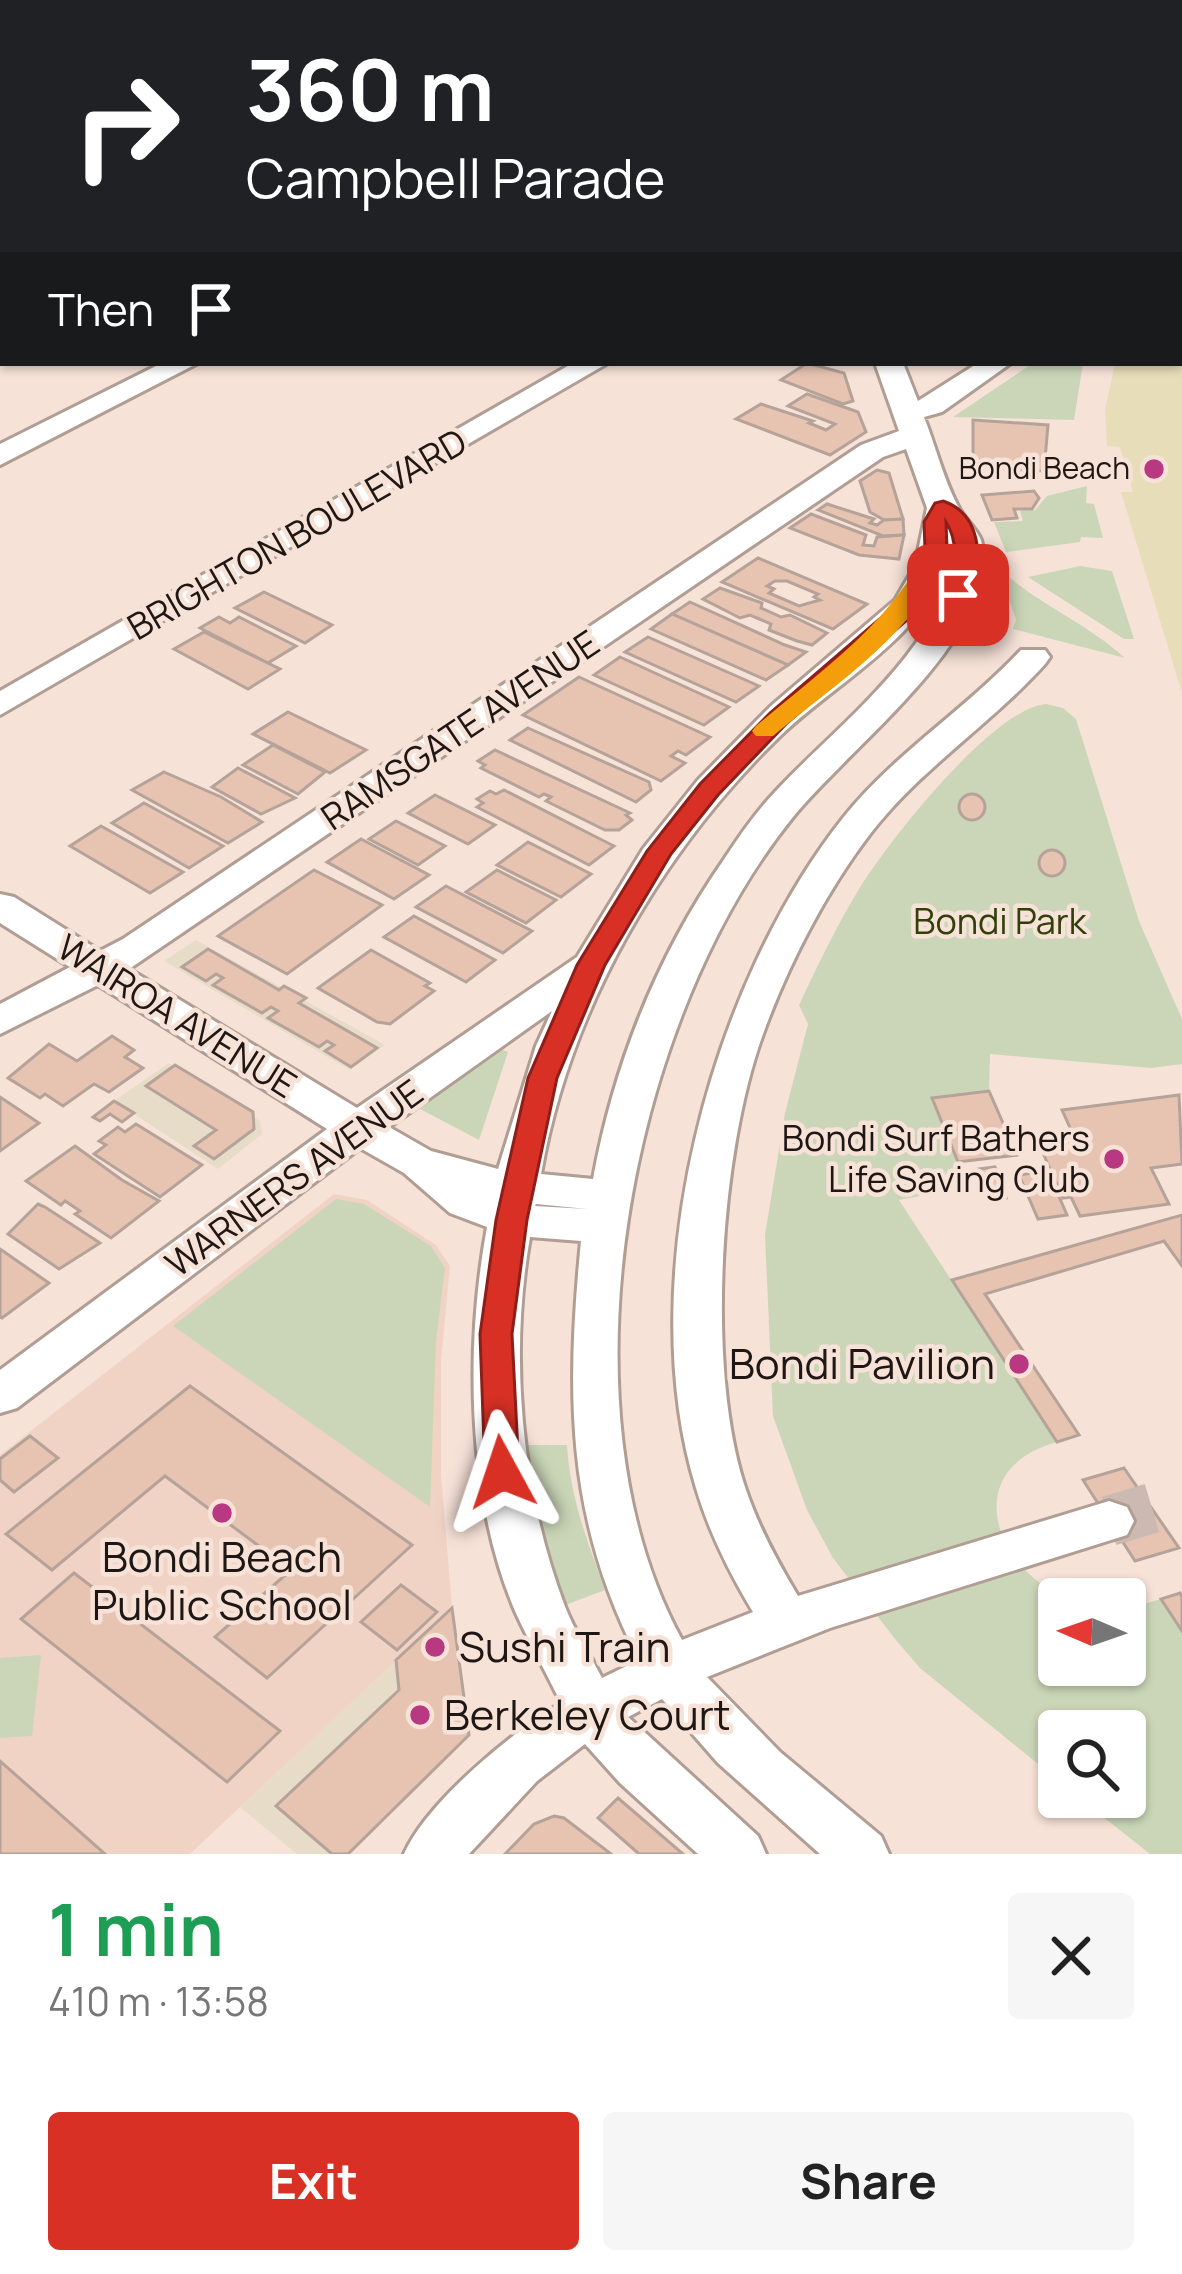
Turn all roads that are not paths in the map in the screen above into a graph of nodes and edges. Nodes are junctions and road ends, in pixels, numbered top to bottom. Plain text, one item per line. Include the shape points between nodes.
1 (178, 366) edge
2 (589, 366) edge
3 (890, 366) edge
4 (992, 366) edge
5 (911, 424) junction
6 (0, 455) edge
7 (943, 508) junction
8 (1033, 657) dead end
9 (0, 705) edge
10 (0, 906) edge
11 (591, 965) junction
12 (101, 967) junction
13 (0, 1021) edge
14 (358, 1128) junction
15 (515, 1204) junction
16 (607, 1211) junction
17 (0, 1395) edge
18 (1109, 1521) tunnel mouth
19 (785, 1620) junction
20 (669, 1668) junction
21 (592, 1712) junction
22 (432, 1854) edge
23 (738, 1854) edge
24 (861, 1854) edge

1 - 6 street
2 - 9 street, BRIGHTON BOULEVARD
3 - 5 street
4 - 5 street, RAMSGATE AVENUE
5 - 7 street
5 - 12 street, RAMSGATE AVENUE via 758,539
7 - 11 street via 930,568 905,609 709,790 660,851
7 - 16 street via 965,537 958,595 912,670 785,802 716,897 651,1035
8 - 19 street via 900,776 855,828 773,962 725,1097 705,1210 699,1349 706,1427 732,1523
10 - 12 street, WAIROA AVENUE
11 - 14 street, WARNERS AVENUE
11 - 15 street via 543,1078
12 - 13 street, RAMSGATE AVENUE
12 - 14 street, WAIROA AVENUE
14 - 15 street, WAIROA AVENUE via 416,1162 463,1204
14 - 17 street, WARNERS AVENUE
15 - 16 street, WAIROA AVENUE
15 - 21 street via 496,1334 502,1472 552,1636
16 - 20 street via 596,1303 600,1469 619,1556
18 - 19 street
19 - 20 street
20 - 21 street
20 - 24 street via 738,1748
21 - 22 street via 545,1741
21 - 23 street

